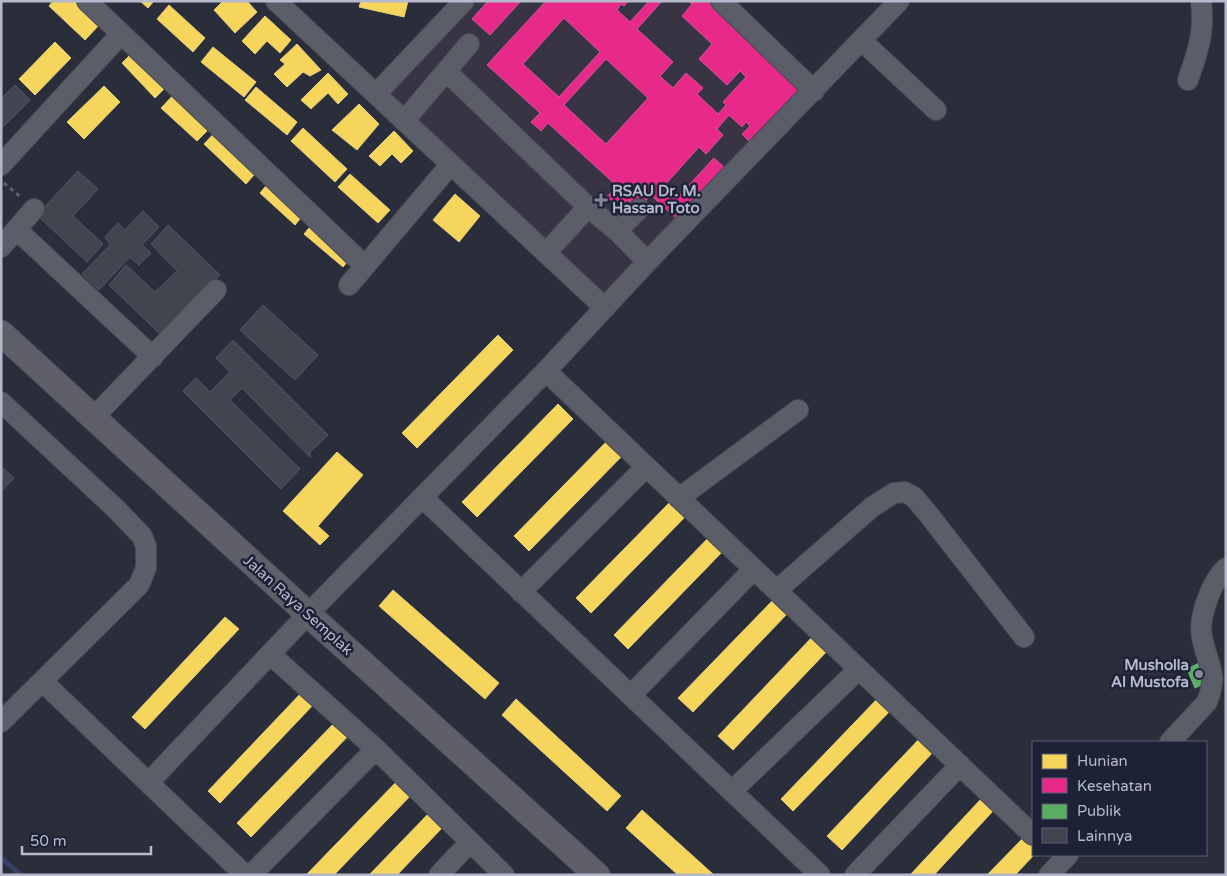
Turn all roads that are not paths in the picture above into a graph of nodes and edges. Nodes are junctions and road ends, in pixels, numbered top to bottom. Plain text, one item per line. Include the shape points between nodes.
1 (87, 1) edge
2 (276, 1) edge
3 (464, 1) edge
4 (721, 1) edge
5 (900, 1) edge
6 (1201, 1) edge
7 (121, 34) junction
8 (862, 40) junction
9 (469, 44) dead end
10 (447, 72) junction
11 (1188, 80) dead end
12 (814, 91) junction
13 (376, 94) junction
14 (936, 110) dead end
15 (404, 121) junction
16 (451, 164) junction
17 (1, 165) edge
18 (588, 207) junction
19 (639, 209) dead end
20 (34, 210) road end
21 (17, 230) junction
22 (617, 231) junction
23 (1, 247) edge
24 (546, 253) junction
25 (642, 256) dead end
26 (364, 265) junction
27 (349, 285) dead end
28 (216, 290) dead end
29 (605, 308) junction
30 (1, 333) edge
31 (153, 357) junction
32 (546, 371) junction
33 (1, 402) edge
34 (798, 410) dead end
35 (93, 418) junction
36 (646, 467) junction
37 (423, 498) junction
38 (679, 498) junction
39 (1226, 568) edge
40 (754, 569) junction
41 (776, 590) junction
42 (522, 592) junction
43 (308, 614) junction
44 (1024, 637) dead end
45 (271, 655) junction
46 (858, 668) junction
47 (1220, 672) edge
48 (43, 682) junction
49 (631, 696) junction
50 (1, 722) edge
51 (1171, 741) edge
52 (376, 749) junction
53 (960, 765) junction
54 (149, 782) junction
55 (732, 791) junction
56 (1032, 834) edge
57 (470, 842) junction
58 (245, 875) edge
59 (251, 875) edge
60 (439, 875) edge
61 (504, 875) edge
62 (596, 875) edge
63 (820, 875) edge
64 (855, 875) edge

1 - 7 street
2 - 13 street
3 - 13 street
4 - 12 street
5 - 8 street
6 - 11 street via 1201,41
7 - 17 street
7 - 26 street
8 - 12 street
8 - 14 street
9 - 10 street
10 - 15 street
10 - 18 street
12 - 29 street
13 - 15 street
15 - 16 street
16 - 24 street
16 - 26 street
18 - 22 street
18 - 24 street
19 - 22 street
20 - 21 street
21 - 23 street
21 - 31 street
22 - 25 street
24 - 29 street
26 - 27 street
28 - 31 street
29 - 32 street
30 - 35 main road, Jalan Raya Semplak
31 - 35 street
32 - 36 street
32 - 37 street
33 - 48 street via 115,508 142,536 146,546 146,568 139,585
34 - 38 street
35 - 43 main road, Jalan Raya Semplak
36 - 38 street
36 - 42 street
37 - 42 street
37 - 43 street
38 - 40 street
39 - 47 street via 1210,590 1202,636
40 - 41 street
40 - 49 street
41 - 44 street via 872,507 894,493 906,492 929,515
41 - 46 street
42 - 49 street
43 - 45 street
43 - 62 main road, Jalan Raya Semplak
45 - 52 street
45 - 54 street
46 - 53 street
46 - 55 street
47 - 51 street via 1207,702
48 - 50 street
48 - 54 street
49 - 55 street
52 - 57 street
52 - 59 street
53 - 56 street
53 - 64 street
54 - 58 street
55 - 63 street
57 - 60 street
57 - 61 street

